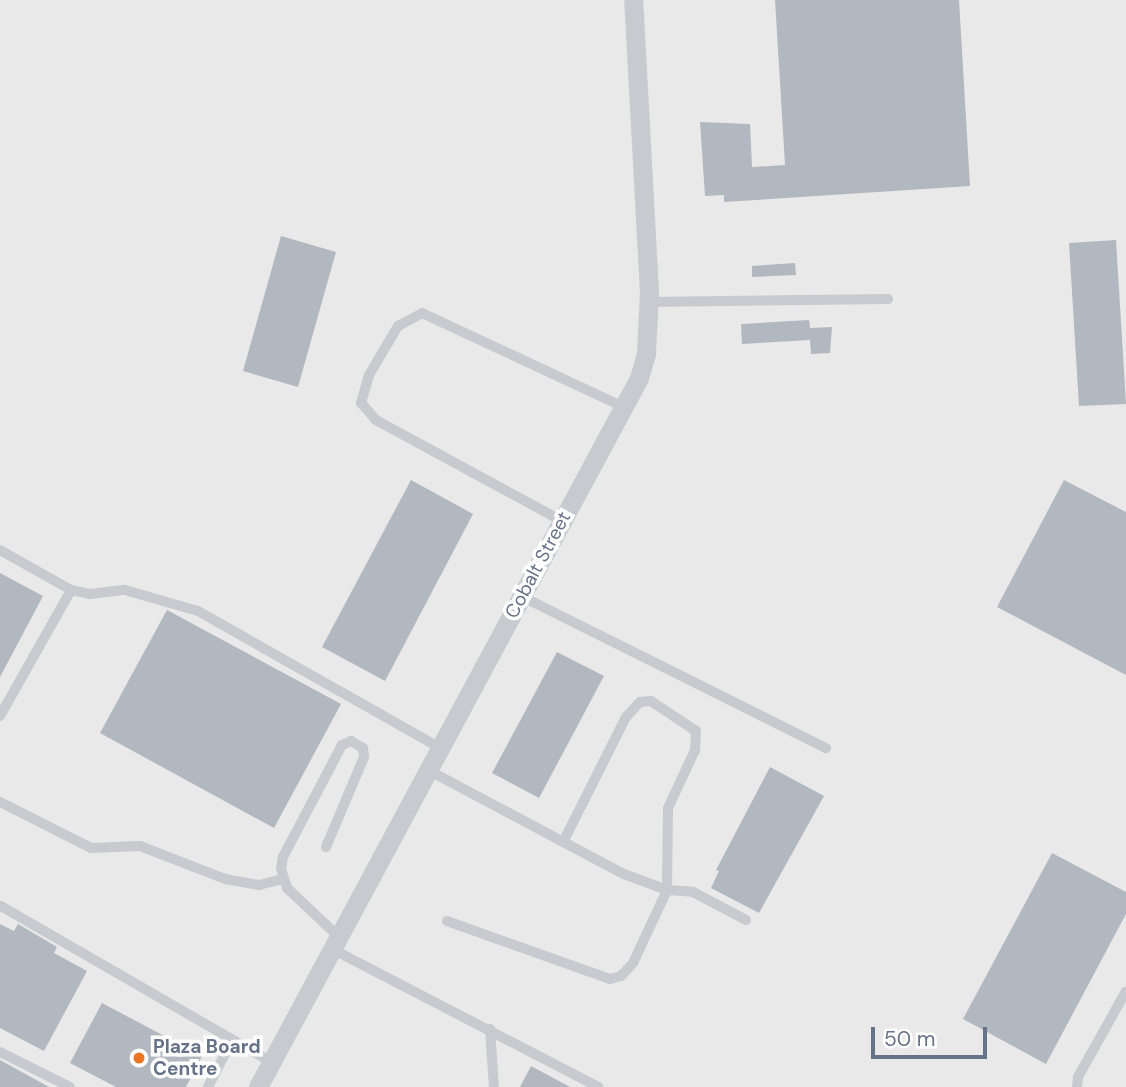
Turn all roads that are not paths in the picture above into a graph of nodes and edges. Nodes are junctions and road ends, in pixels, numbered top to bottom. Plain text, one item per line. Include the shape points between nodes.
1 (633, 0) edge
2 (888, 299) dead end
3 (649, 302) junction
4 (624, 407) junction
5 (562, 521) junction
6 (0, 550) edge
7 (71, 590) junction
8 (521, 596) junction
9 (0, 716) edge
10 (440, 748) junction
11 (826, 748) dead end
12 (428, 770) junction
13 (0, 802) edge
14 (563, 842) junction
15 (326, 847) dead end
16 (283, 879) junction
17 (667, 890) junction
18 (1, 906) edge
19 (746, 920) dead end
20 (447, 921) dead end
21 (335, 943) junction
22 (1126, 990) edge
23 (490, 1029) junction
24 (232, 1040) junction
25 (0, 1052) edge
26 (271, 1062) junction
27 (70, 1087) edge
28 (208, 1087) edge
29 (258, 1087) edge
30 (494, 1087) edge
31 (598, 1087) edge
32 (1077, 1087) edge

1 - 3 street, Cobalt Street
2 - 3 lane
3 - 4 street, Cobalt Street via 646,353
4 - 5 street, Cobalt Street
4 - 5 lane via 422,313 398,326 369,375 361,403 376,420
5 - 8 street, Cobalt Street
6 - 7 lane
7 - 9 lane
7 - 10 lane via 90,594 125,590 198,611
8 - 10 street, Cobalt Street
8 - 11 lane
10 - 12 street, Cobalt Street
12 - 14 lane
12 - 21 street, Cobalt Street
13 - 16 lane via 90,848 140,846 225,879 259,885
14 - 17 lane
14 - 17 lane via 626,717 640,702 651,701 697,735 668,808
15 - 16 lane via 364,757 363,748 351,741 342,745 283,857
16 - 21 lane
17 - 19 lane via 693,892
17 - 20 lane via 633,963 621,976 610,979
18 - 24 lane
21 - 23 lane
21 - 26 street, Cobalt Street
22 - 32 lane via 1078,1077
23 - 30 lane
23 - 31 lane
24 - 26 lane
24 - 28 lane
25 - 27 lane
26 - 29 street, Cobalt Street

